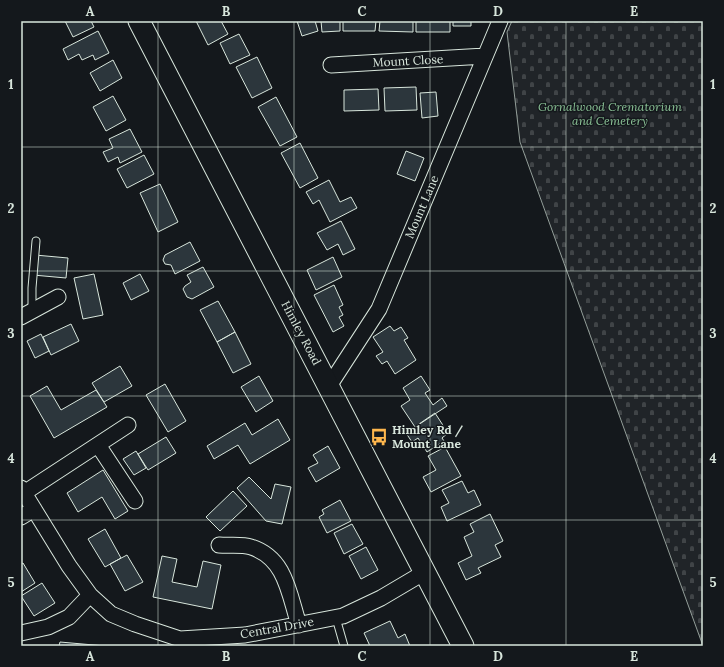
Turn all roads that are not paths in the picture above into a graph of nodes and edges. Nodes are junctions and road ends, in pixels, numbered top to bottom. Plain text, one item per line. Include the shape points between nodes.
1 (139, 21) edge
2 (500, 21) edge
3 (485, 56) junction
4 (331, 65) dead end
5 (36, 241) dead end
6 (58, 297) dead end
7 (26, 315) edge
8 (328, 386) junction
9 (128, 425) dead end
10 (98, 445) junction
11 (23, 491) edge
12 (135, 501) dead end
13 (27, 513) edge
14 (219, 545) dead end
15 (424, 572) junction
16 (90, 595) junction
17 (336, 618) junction
18 (300, 625) junction
19 (21, 633) edge
20 (179, 643) edge
21 (344, 646) edge
22 (463, 646) edge

1 - 8 main road, Himley Road
2 - 3 street, Mount Lane
3 - 4 street, Mount Close
3 - 8 street, Mount Lane via 379,309
5 - 7 lane via 32,288
6 - 7 street
8 - 15 main road, Himley Road
9 - 10 street
10 - 11 street
10 - 12 street
11 - 13 street, Central Drive
13 - 16 street, Central Drive
14 - 18 street via 250,546 268,555 281,569
15 - 17 street, Central Drive via 381,598
15 - 22 main road, Himley Road
16 - 19 street via 69,617 48,627
16 - 20 street, Central Drive via 111,614
17 - 18 street, Central Drive
17 - 21 lane
18 - 20 street, Central Drive

